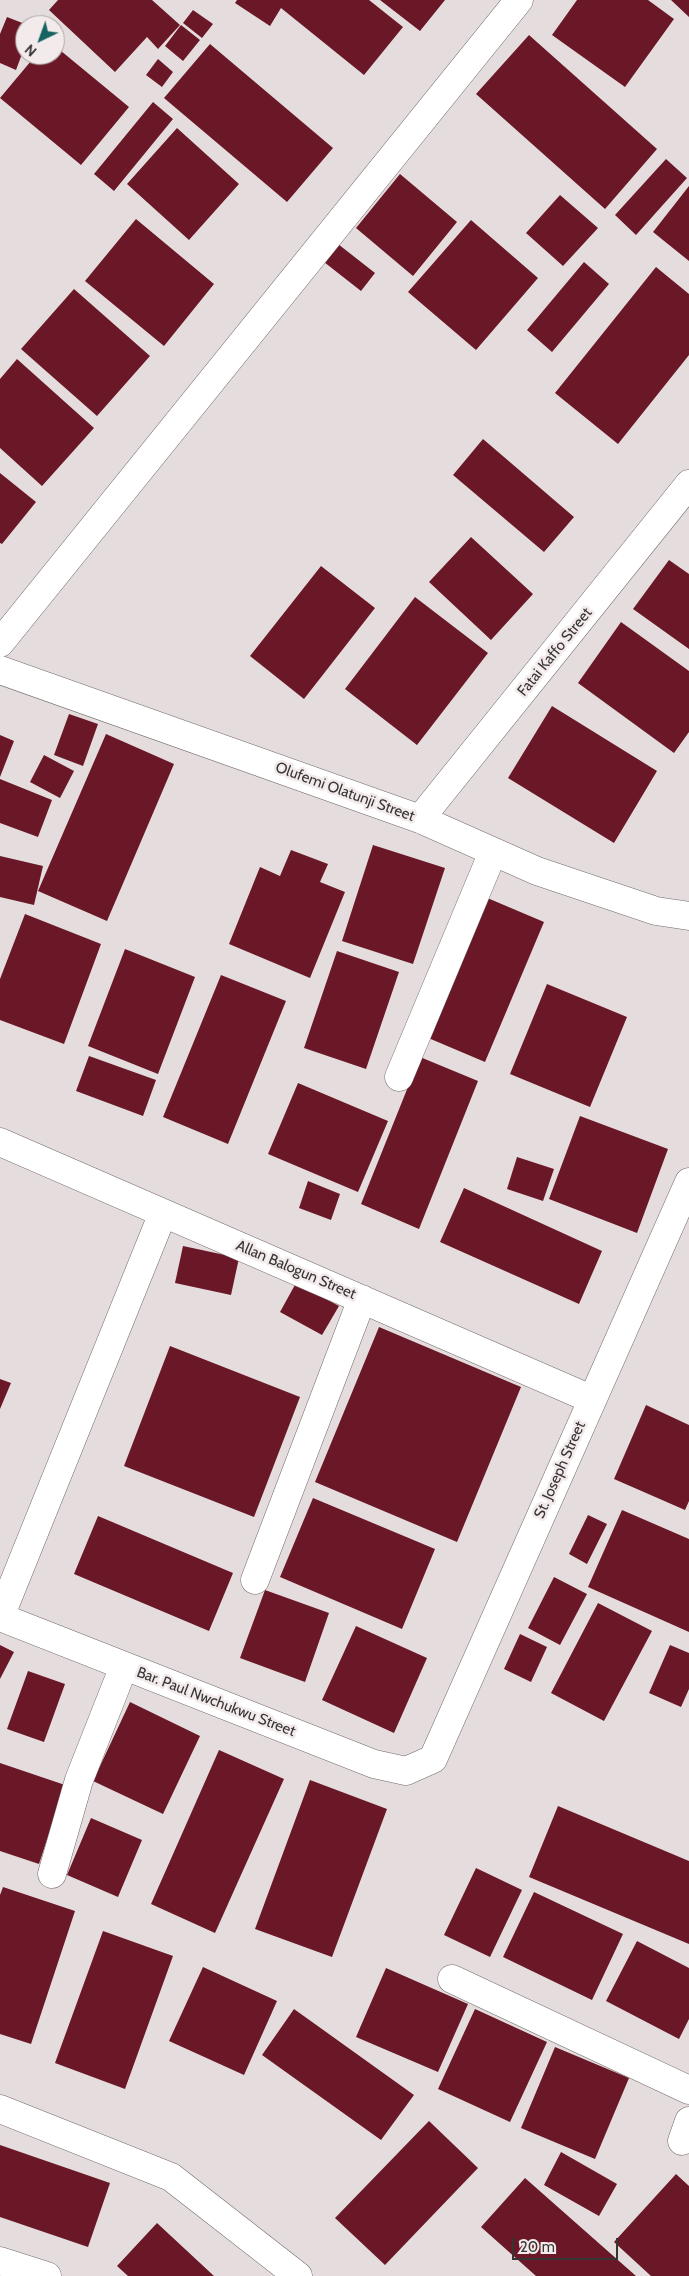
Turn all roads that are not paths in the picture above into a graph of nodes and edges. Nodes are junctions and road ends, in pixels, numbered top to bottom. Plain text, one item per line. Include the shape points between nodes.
1 (519, 0) edge
2 (689, 484) edge
3 (0, 643) edge
4 (0, 670) edge
5 (420, 819) junction
6 (493, 852) junction
7 (689, 916) edge
8 (398, 1077) dead end
9 (0, 1142) edge
10 (689, 1182) edge
11 (163, 1213) junction
12 (362, 1299) junction
13 (592, 1398) junction
14 (255, 1580) dead end
15 (0, 1617) edge
16 (124, 1666) junction
17 (433, 1759) joint
18 (52, 1874) dead end
19 (452, 1979) dead end
20 (689, 2090) edge
21 (0, 2109) edge
22 (0, 2261) edge
23 (47, 2276) edge
24 (298, 2276) edge

1 - 3 street
2 - 5 street, Fatai Kaffo Street
4 - 5 street, Olufemi Olatunji Street
5 - 6 street, Olufemi Olatunji Street
6 - 7 street, Olufemi Olatunji Street via 537,871 656,911
6 - 8 street
9 - 11 street, Allan Balogun Street
10 - 13 street, St. Joseph Street
11 - 12 street, Allan Balogun Street
11 - 15 street
12 - 13 street, Allan Balogun Street
12 - 14 street
13 - 17 street, St. Joseph Street
15 - 16 street, Bar. Paul Nwchukwu Street
16 - 17 street, Bar. Paul Nwchukwu Street via 374,1764 406,1771
16 - 18 street via 79,1780
19 - 20 street
21 - 24 street via 170,2177
22 - 23 street

